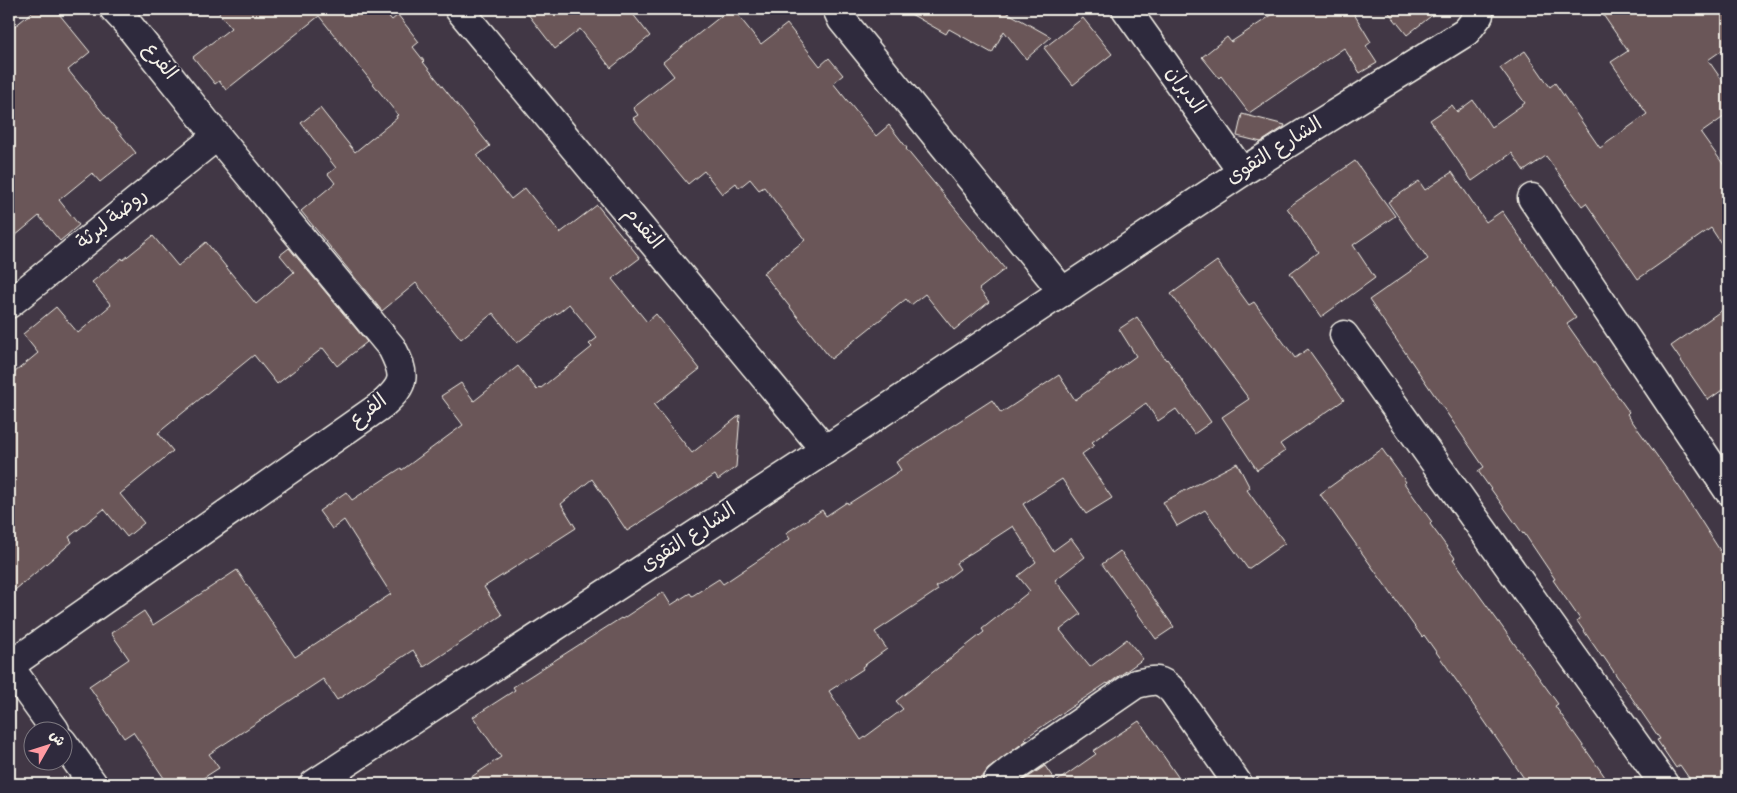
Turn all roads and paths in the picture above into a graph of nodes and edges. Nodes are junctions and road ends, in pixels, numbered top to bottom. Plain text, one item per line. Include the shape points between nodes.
1 (459, 9) edge
2 (837, 9) edge
3 (1126, 9) edge
4 (1480, 9) edge
5 (129, 13) edge
6 (217, 136) junction
7 (1242, 172) junction
8 (1532, 198) dead end
9 (1063, 292) junction
10 (9, 304) edge
11 (1344, 335) dead end
12 (825, 450) junction
13 (1728, 490) edge
14 (9, 666) edge
15 (48, 720) edge
16 (72, 755) edge
17 (93, 784) edge
18 (314, 784) edge
19 (997, 784) edge
20 (1238, 784) edge
21 (1664, 784) edge

1 - 12 street, التقدم
2 - 9 street via 842,20
3 - 7 street, الدبران
4 - 7 street, الشارع التقوى via 1466,32
5 - 6 street, الفرع
6 - 10 street, روضة لبرثة
6 - 14 street, الفرع via 392,348 400,364 402,379 395,393 383,404
7 - 9 street, الشارع التقوى
8 - 13 street
9 - 12 street, الشارع التقوى
11 - 21 street
12 - 18 street, الشارع التقوى
14 - 15 street, الفرع
16 - 17 street
19 - 20 street via 1011,770 1136,684 1152,680 1164,682 1173,691

